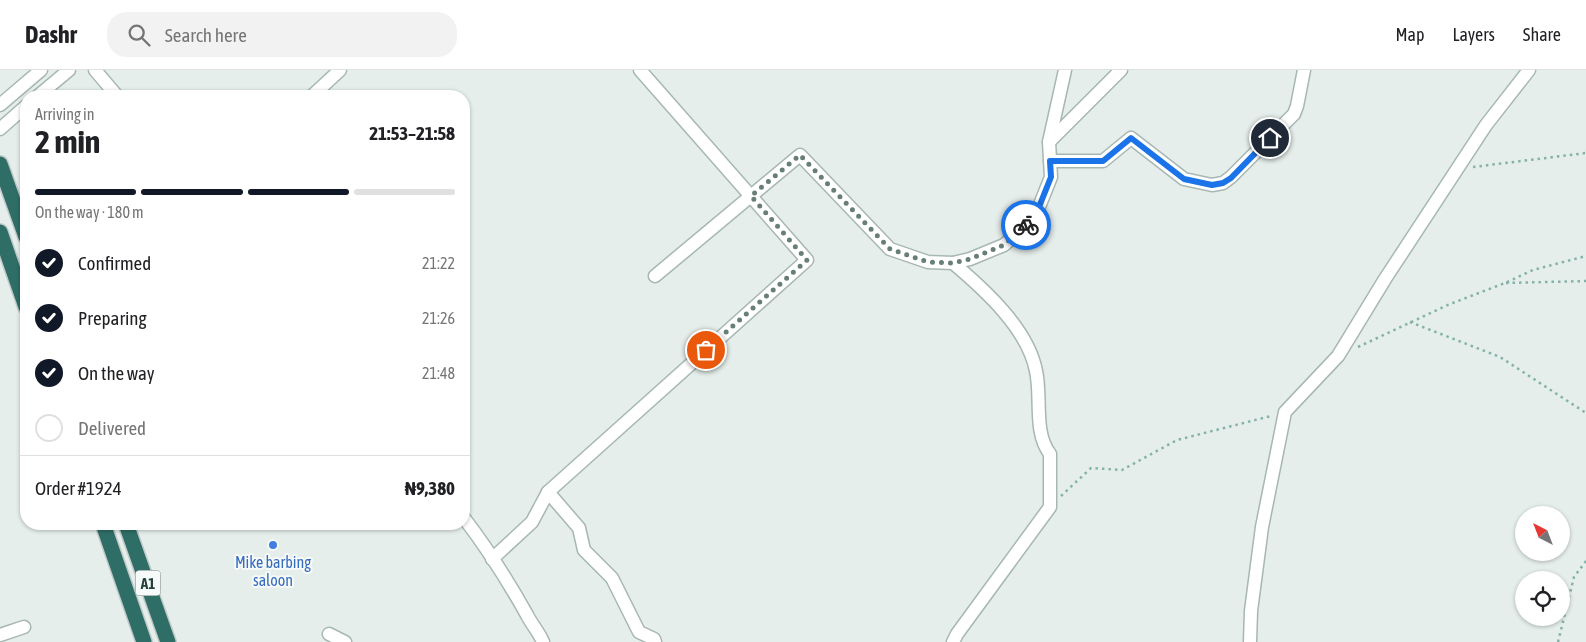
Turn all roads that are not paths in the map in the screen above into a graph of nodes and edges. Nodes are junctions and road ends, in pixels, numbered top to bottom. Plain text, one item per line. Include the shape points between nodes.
1 (41, 70) edge
2 (68, 70) edge
3 (95, 70) edge
4 (340, 70) edge
5 (640, 70) edge
6 (1065, 70) edge
7 (1122, 70) edge
8 (1304, 70) edge
9 (1529, 70) edge
10 (45, 90) edge
11 (112, 90) edge
12 (318, 90) edge
13 (0, 105) edge
14 (20, 111) edge
15 (0, 129) edge
16 (1049, 142) junction
17 (1050, 161) junction
18 (0, 164) edge
19 (751, 196) junction
20 (20, 220) edge
21 (0, 232) edge
22 (953, 263) junction
23 (656, 276) dead end
24 (20, 290) edge
25 (548, 492) junction
26 (470, 527) edge
27 (105, 530) edge
28 (128, 530) edge
29 (492, 559) junction
30 (24, 627) dead end
31 (329, 634) dead end
32 (0, 635) edge
33 (143, 641) edge
34 (168, 642) edge
35 (345, 642) edge
36 (543, 642) edge
37 (655, 642) edge
38 (953, 642) edge
39 (1250, 642) edge

1 - 13 street
2 - 10 street
3 - 11 street
4 - 12 street
5 - 19 street
6 - 16 street
7 - 16 street
8 - 17 street via 1294,114 1223,183 1212,185 1184,179 1131,138 1103,161
9 - 39 street via 1456,169 1338,356 1285,412 1262,527
14 - 15 street
16 - 17 street
17 - 22 street via 1051,177 1035,217 1004,245
18 - 20 highway
19 - 22 street via 800,155 890,249 928,262
19 - 23 street
19 - 25 street via 807,260
21 - 24 highway
22 - 38 street via 1018,329 1036,370 1041,429 1050,454 1050,507
25 - 29 street via 532,522
25 - 37 street via 579,528 584,550 612,578 639,632
26 - 29 street
27 - 33 highway, A1
28 - 34 highway, A1
29 - 36 street
30 - 32 street
31 - 35 street

